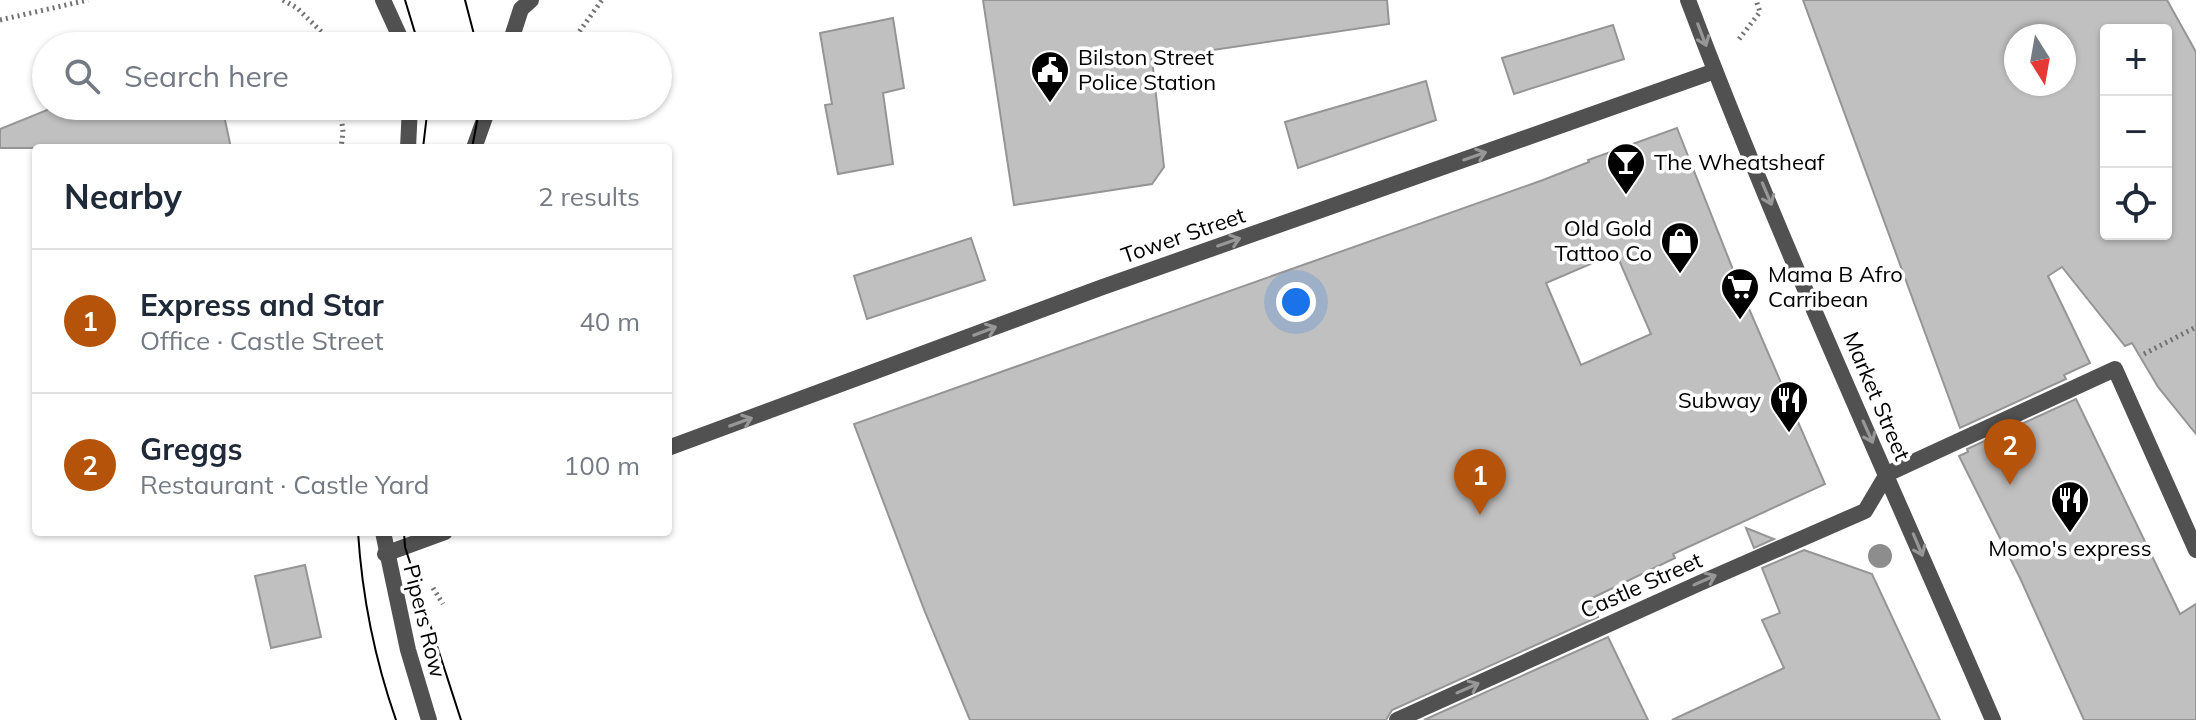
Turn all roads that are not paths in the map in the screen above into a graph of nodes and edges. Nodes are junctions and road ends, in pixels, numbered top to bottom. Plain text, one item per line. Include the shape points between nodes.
1 (383, 0) edge
2 (1688, 0) edge
3 (524, 3) edge
4 (398, 32) edge
5 (514, 32) edge
6 (1715, 71) junction
7 (409, 120) edge
8 (484, 120) edge
9 (408, 144) edge
10 (475, 144) edge
11 (672, 447) edge
12 (1887, 474) junction
13 (383, 536) edge
14 (434, 536) edge
15 (2196, 550) edge
16 (385, 554) junction
17 (429, 720) edge
18 (1397, 720) edge
19 (1993, 720) edge

1 - 4 street
2 -> 6 street, Market Street
3 - 5 street
11 -> 6 street, Tower Street via 1100,288
6 -> 12 street, Market Street
7 - 9 street
8 - 10 street
12 - 15 street via 2115,369
18 -> 12 street, Castle Street via 1865,511
12 -> 19 street, Market Street
13 - 16 street, Pipers Row
14 - 16 street
16 - 17 street, Pipers Row

